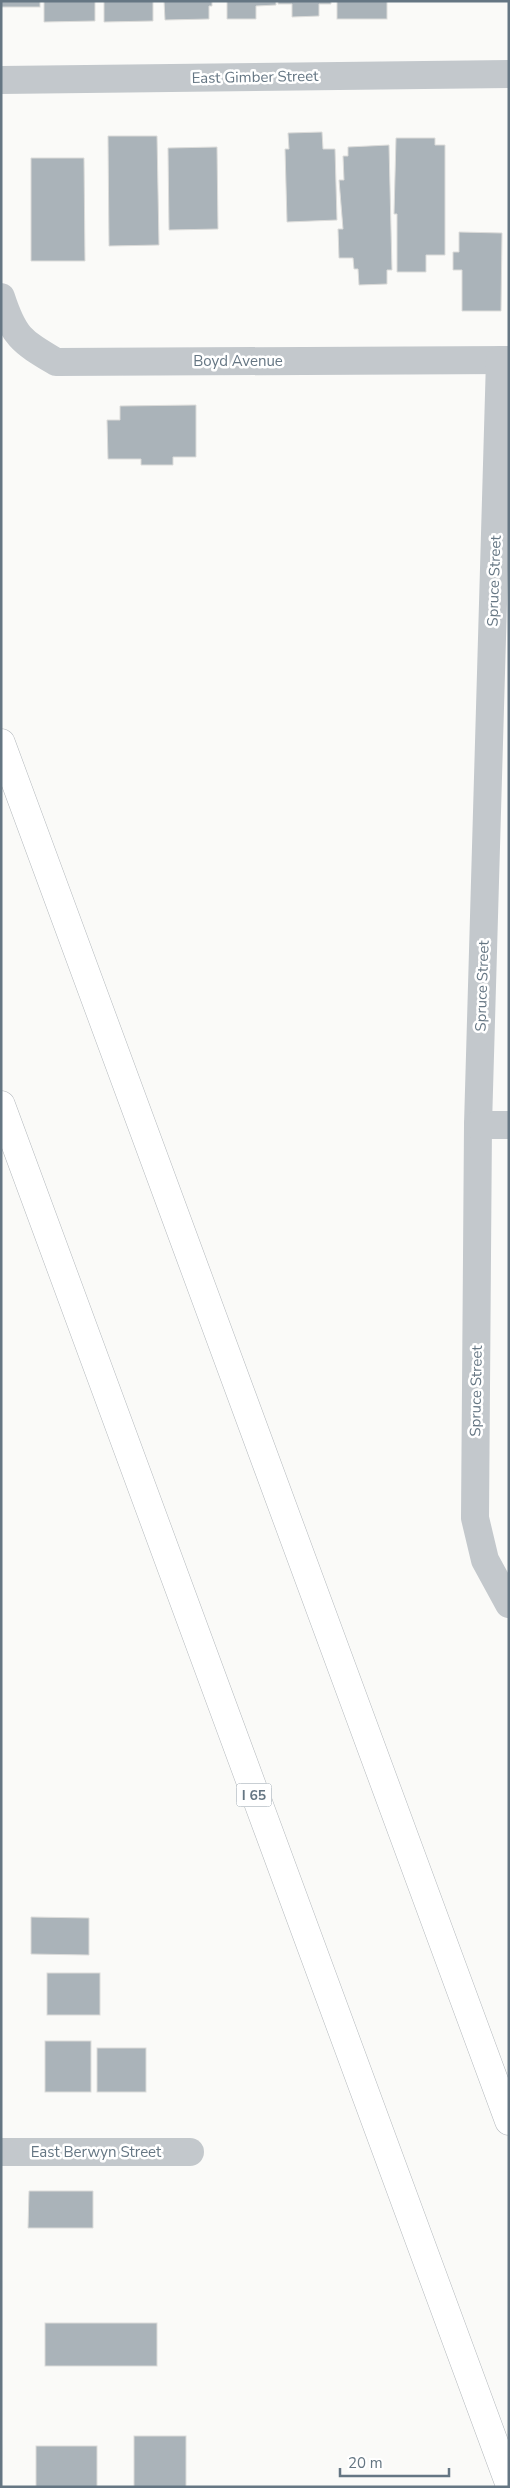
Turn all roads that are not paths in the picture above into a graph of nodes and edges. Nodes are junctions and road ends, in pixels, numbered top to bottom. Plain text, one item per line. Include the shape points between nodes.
1 (509, 74) edge
2 (1, 80) edge
3 (1, 297) edge
4 (505, 360) edge
5 (1, 743) edge
6 (1, 1105) edge
7 (478, 1125) junction
8 (509, 1125) edge
9 (509, 1604) edge
10 (509, 2121) edge
11 (1, 2152) edge
12 (190, 2152) dead end
13 (509, 2483) edge

1 - 2 street, East Gimber Street
3 - 4 street, Boyd Avenue via 10,325 27,345 56,362
4 - 7 street, Spruce Street
5 - 10 highway
6 - 13 highway, I 65
7 - 8 street
7 - 9 street, Spruce Street via 475,1518 484,1560
11 - 12 street, East Berwyn Street

